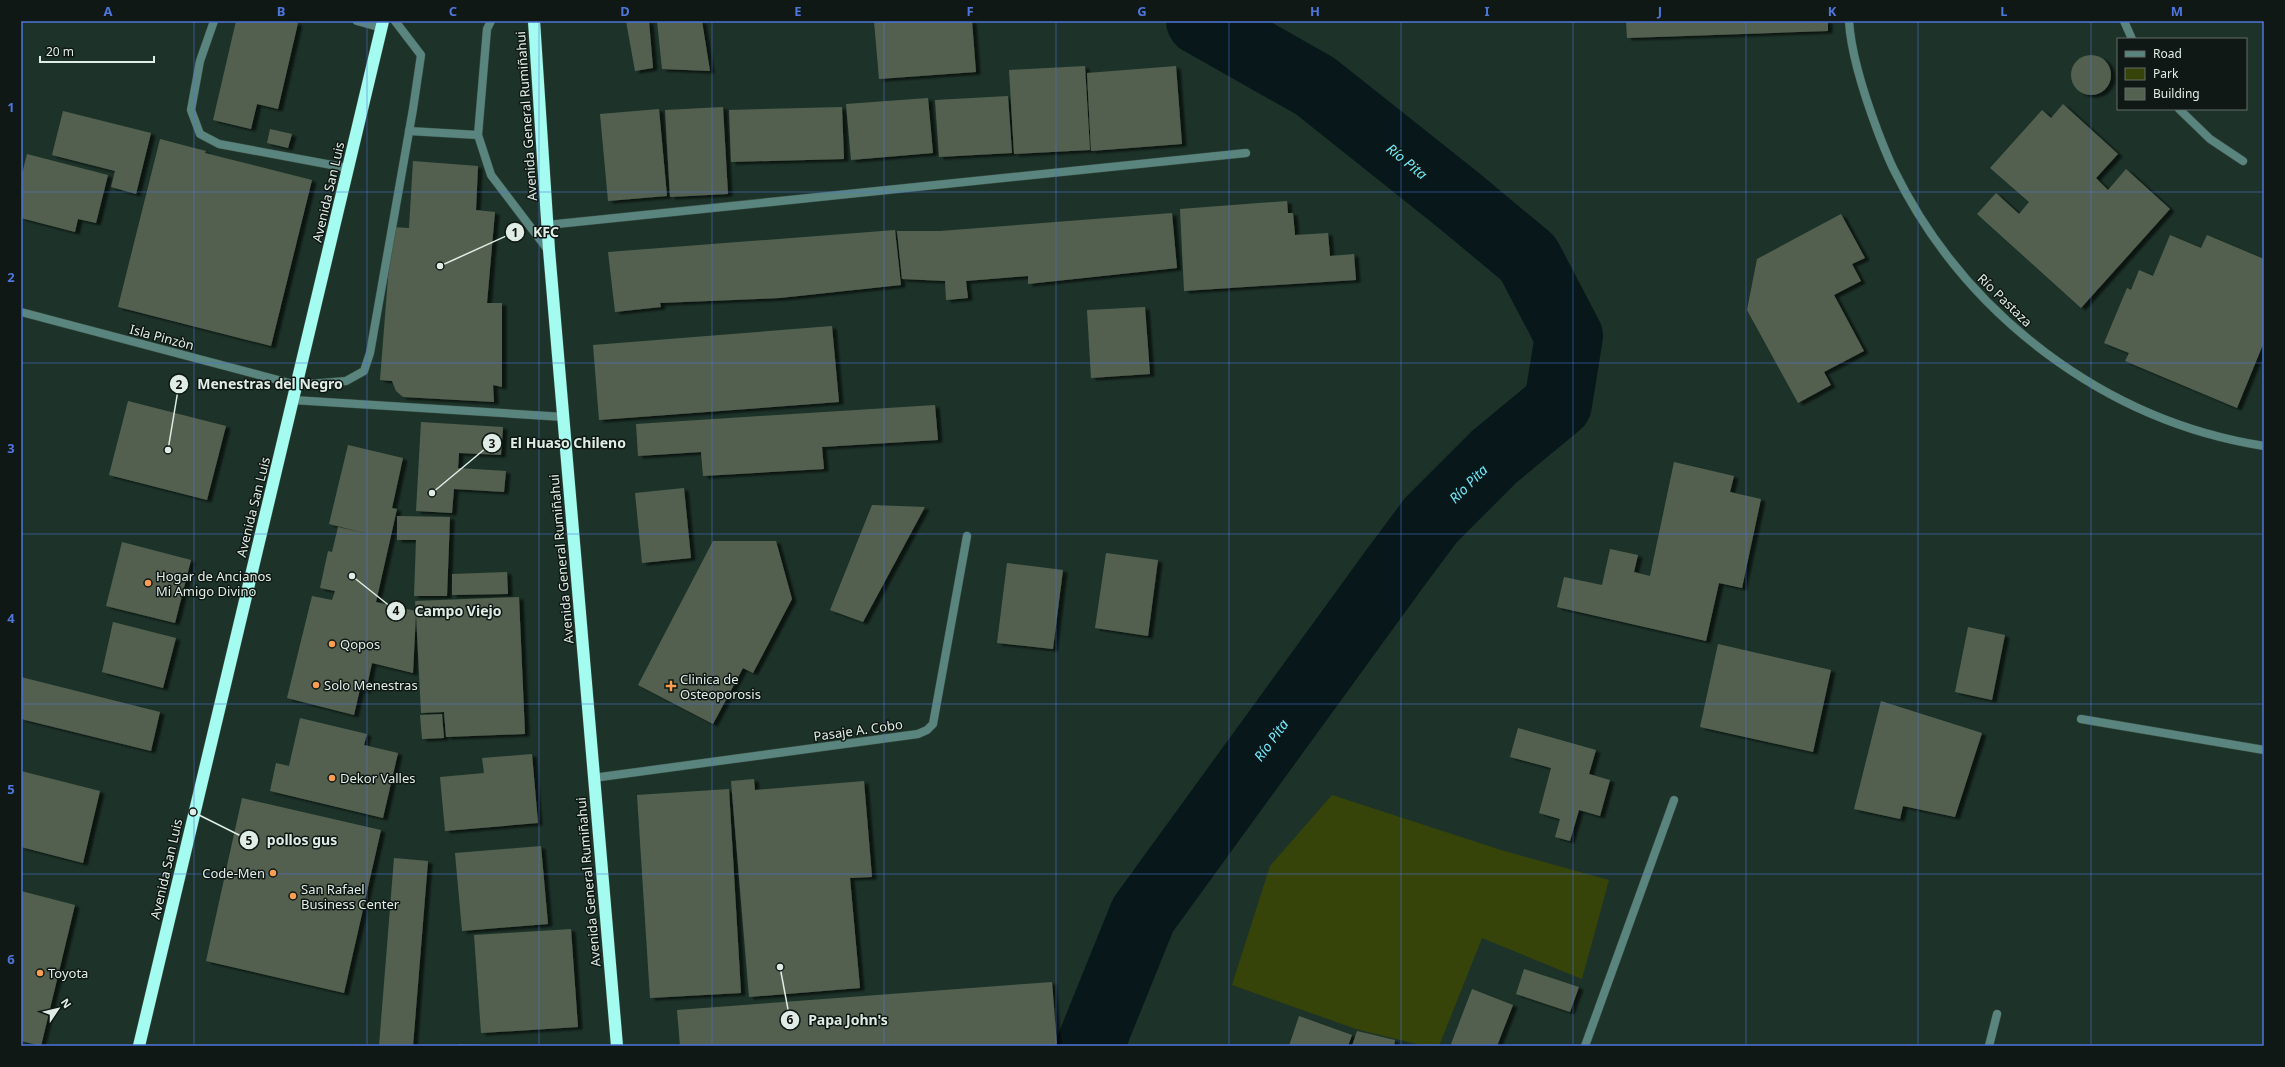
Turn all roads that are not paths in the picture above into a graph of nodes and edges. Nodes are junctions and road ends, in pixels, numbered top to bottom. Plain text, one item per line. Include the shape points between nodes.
1 (214, 21) edge
2 (357, 21) edge
3 (395, 21) edge
4 (491, 21) edge
5 (534, 21) edge
6 (1849, 21) edge
7 (2124, 21) edge
8 (383, 25) edge
9 (2132, 38) edge
10 (2180, 110) edge
11 (409, 131) junction
12 (478, 134) junction
13 (1246, 153) dead end
14 (2242, 161) dead end
15 (348, 168) junction
16 (547, 225) junction
17 (549, 250) junction
18 (21, 312) edge
19 (297, 385) junction
20 (293, 400) junction
21 (564, 417) junction
22 (2264, 446) edge
23 (967, 536) dead end
24 (2081, 719) dead end
25 (2264, 750) edge
26 (593, 778) junction
27 (1674, 800) dead end
28 (1997, 1014) dead end
29 (139, 1046) edge
30 (617, 1046) edge
31 (1585, 1046) edge
32 (1989, 1046) edge

1 - 15 street via 200,61 191,110 200,134 219,144
2 - 8 street
3 - 11 street via 421,55
4 - 12 street via 487,29
5 - 16 highway, Avenida General Rumiñahui
6 - 22 street, Río Pastaza via 1865,98 1893,170 1932,237 1980,296 2037,348 2102,390 2171,422
7 - 9 street
8 - 15 highway, Avenida San Luis
10 - 14 street via 2210,139
11 - 12 street
11 - 19 street, Isla Pinzòn via 370,353 364,371 346,381
12 - 17 street via 491,174
13 - 16 street
15 - 19 highway, Avenida San Luis
16 - 17 highway, Avenida General Rumiñahui
17 - 21 highway, Avenida General Rumiñahui
18 - 19 street, Isla Pinzòn
19 - 20 highway, Avenida San Luis
20 - 21 street
20 - 29 highway, Avenida San Luis
21 - 26 highway, Avenida General Rumiñahui
23 - 26 street, Pasaje A. Cobo via 933,724 927,730 918,734
24 - 25 street
26 - 30 highway, Avenida General Rumiñahui
27 - 31 street
28 - 32 street

